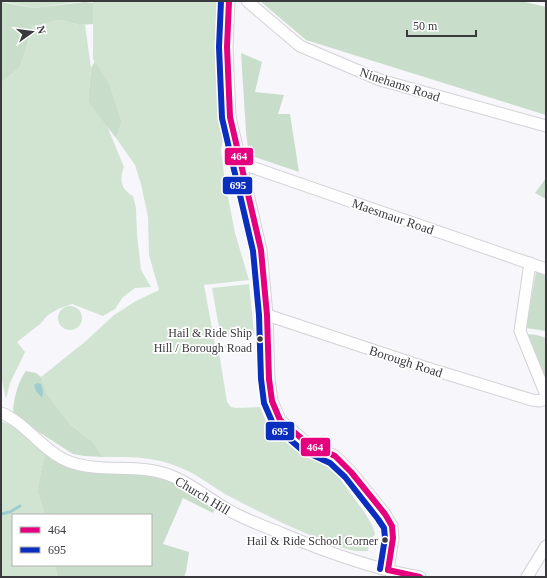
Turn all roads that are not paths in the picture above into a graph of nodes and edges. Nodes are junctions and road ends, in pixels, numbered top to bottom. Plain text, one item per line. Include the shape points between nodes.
1 (229, 1) edge
2 (247, 1) edge
3 (546, 126) edge
4 (240, 163) junction
5 (530, 263) junction
6 (546, 269) edge
7 (267, 315) junction
8 (546, 395) edge
9 (546, 398) edge
10 (1, 413) edge
11 (546, 546) edge
12 (393, 573) edge
13 (420, 577) edge
14 (527, 577) edge

1 - 4 street via 230,117
2 - 3 street, Ninehams Road via 300,46 365,74
4 - 5 street, Maesmaur Road
4 - 7 street via 261,250
5 - 6 street, Maesmaur Road
5 - 8 street via 520,331
7 - 9 street, Borough Road via 476,384 532,400 540,401
7 - 12 street via 269,379 275,410 280,420 307,443 335,456 385,514 392,526
10 - 12 street, Church Hill via 26,428 53,453 69,462 96,467 147,469 174,476 246,519 344,558
11 - 14 street
12 - 13 street, Church Hill

